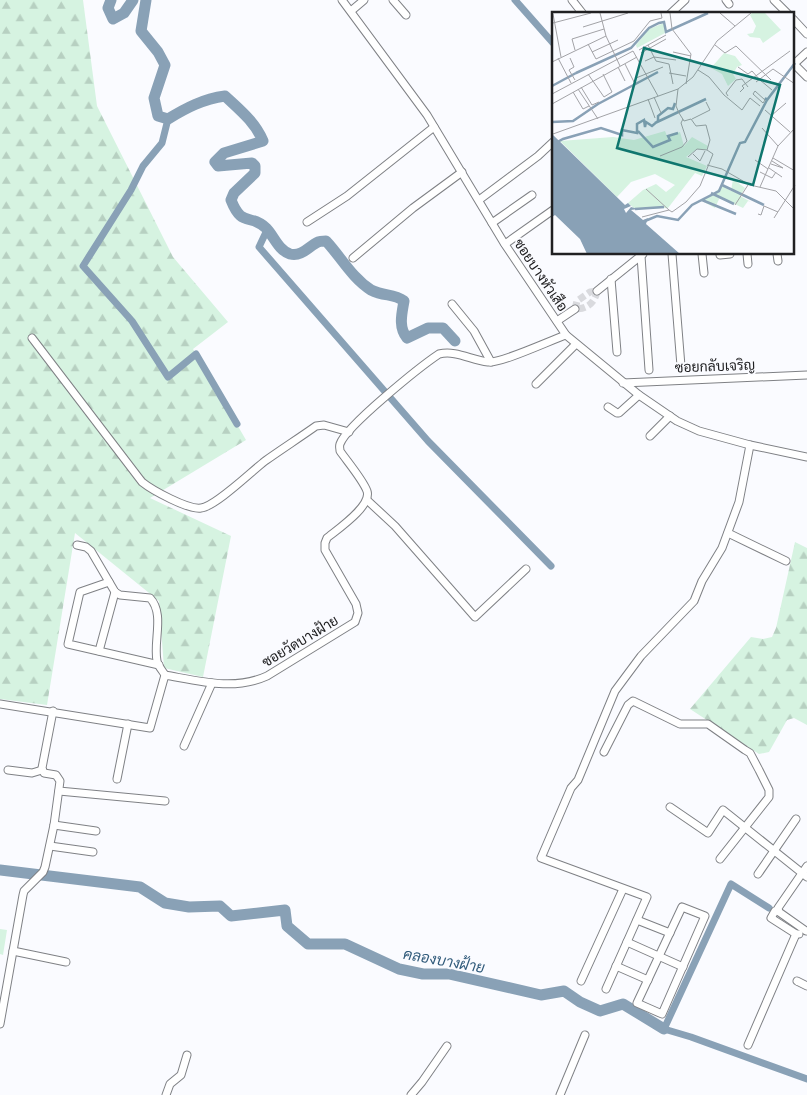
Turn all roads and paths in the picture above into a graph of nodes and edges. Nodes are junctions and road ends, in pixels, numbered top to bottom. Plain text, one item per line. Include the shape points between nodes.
1 (342, 0) edge
2 (364, 0) edge
3 (394, 0) edge
4 (572, 0) edge
5 (684, 0) edge
6 (774, 0) edge
7 (351, 11) junction
8 (582, 12) edge
9 (672, 12) edge
10 (786, 12) edge
11 (406, 15) dead end
12 (794, 21) edge
13 (807, 34) edge
14 (807, 52) edge
15 (794, 64) edge
16 (807, 77) edge
17 (434, 127) junction
18 (552, 143) edge
19 (462, 172) junction
20 (532, 195) dead end
21 (479, 200) junction
22 (552, 211) edge
23 (306, 222) dead end
24 (492, 223) junction
25 (505, 244) junction
26 (641, 255) edge
27 (672, 255) edge
28 (702, 255) edge
29 (747, 255) edge
30 (353, 258) dead end
31 (748, 264) dead end
32 (704, 273) dead end
33 (611, 279) junction
34 (597, 291) tunnel mouth
35 (452, 304) dead end
36 (575, 309) dead end
37 (556, 321) junction
38 (566, 335) junction
39 (32, 338) dead end
40 (576, 344) junction
41 (617, 352) dead end
42 (491, 362) junction
43 (681, 366) dead end
44 (649, 370) dead end
45 (807, 375) edge
46 (623, 382) junction
47 (536, 384) dead end
48 (638, 396) junction
49 (608, 407) dead end
50 (670, 416) junction
51 (349, 432) junction
52 (650, 436) dead end
53 (750, 445) junction
54 (807, 457) edge
55 (367, 500) junction
56 (728, 533) junction
57 (77, 544) dead end
58 (786, 561) dead end
59 (526, 569) dead end
60 (109, 582) junction
61 (115, 592) junction
62 (99, 652) junction
63 (158, 664) junction
64 (165, 675) junction
65 (212, 682) junction
66 (0, 704) edge
67 (53, 711) junction
68 (128, 724) junction
69 (184, 746) dead end
70 (604, 752) dead end
71 (8, 770) dead end
72 (42, 770) junction
73 (117, 779) dead end
74 (59, 791) junction
75 (165, 801) dead end
76 (670, 806) dead end
77 (796, 819) dead end
78 (54, 825) junction
79 (745, 827) junction
80 (96, 831) dead end
81 (50, 846) junction
82 (773, 851) junction
83 (93, 852) dead end
84 (720, 859) dead end
85 (807, 866) edge
86 (758, 874) dead end
87 (804, 876) edge
88 (623, 889) junction
89 (775, 911) dead end
90 (637, 920) junction
91 (670, 933) junction
92 (804, 933) edge
93 (627, 942) junction
94 (13, 952) junction
95 (659, 956) junction
96 (66, 962) dead end
97 (616, 966) junction
98 (683, 967) junction
99 (648, 980) junction
100 (581, 981) dead end
101 (797, 981) dead end
102 (807, 986) edge
103 (606, 989) dead end
104 (0, 1024) edge
105 (586, 1035) dead end
106 (748, 1045) dead end
107 (447, 1046) dead end
108 (187, 1056) dead end
109 (166, 1095) edge
110 (412, 1095) edge
111 (560, 1095) edge

1 - 7 street, ซอยบางหัวเสือ
2 - 7 street
3 - 11 street
4 - 8 street
5 - 9 street
6 - 10 street
7 - 17 street, ซอยบางหัวเสือ
12 - 13 street
14 - 15 street
15 - 16 street
17 - 19 street, ซอยบางหัวเสือ
17 - 23 street via 347,196
18 - 21 street
19 - 21 street, ซอยบางหัวเสือ
19 - 30 street
20 - 24 street
21 - 24 street, ซอยบางหัวเสือ
22 - 25 street
24 - 25 street, ซอยบางหัวเสือ
25 - 37 street, ซอยบางหัวเสือ
26 - 33 street
26 - 44 street
27 - 43 street
28 - 32 street
29 - 31 street
33 - 34 street
33 - 41 street
35 - 42 street via 474,331
36 - 37 street
37 - 38 street, ซอยบางหัวเสือ
38 - 40 street, ซอยบางหัวเสือ
38 - 42 street
39 - 51 street via 142,482 162,495 196,508 208,506 316,426
40 - 46 street, ซอยบางหัวเสือ
40 - 47 street
42 - 51 street via 454,353 439,354 391,391
45 - 46 street, ซอยกลับเจริญ
46 - 48 street, ซอยบางหัวเสือ
48 - 49 street via 620,413
48 - 50 street, ซอยบางหัวเสือ
50 - 52 street
50 - 53 street, ซอยบางหัวเสือ via 699,431
51 - 55 street via 339,446 340,451 366,490
53 - 54 street, ซอยบางหัวเสือ
53 - 56 street via 739,502
55 - 59 street via 395,526 475,617
55 - 65 street, ซอยวัดบางฝ้าย via 325,543 325,550 356,604 355,622 253,682
56 - 58 street
56 - 88 street via 694,601 641,656 615,690 541,858
57 - 60 street via 91,551
60 - 61 street
60 - 62 street via 80,592 68,644
61 - 62 street
61 - 63 street via 150,598 155,602
62 - 63 street
63 - 64 street
64 - 65 street, ซอยวัดบางฝ้าย
64 - 68 street via 150,728
65 - 69 street
66 - 67 street
67 - 68 street
67 - 72 street
68 - 73 street
70 - 79 street via 633,701 680,724 708,724 750,753 769,790 769,797
71 - 72 street via 32,773
72 - 74 street via 58,777
74 - 75 street
74 - 78 street
76 - 79 street via 708,833 723,810
77 - 82 street
78 - 80 street
78 - 81 street
79 - 82 street
79 - 84 street
81 - 83 street
81 - 94 street via 43,872 24,891
82 - 86 street
82 - 87 street
85 - 87 street
87 - 92 street via 778,908
88 - 90 street via 647,897
88 - 100 street
89 - 92 street via 771,918
90 - 91 street
90 - 93 street
91 - 95 street
91 - 98 street via 682,907 705,916
92 - 106 street
93 - 95 street
93 - 97 street
94 - 96 street
94 - 104 street
95 - 98 street
95 - 99 street
97 - 99 street
97 - 103 street
98 - 99 street via 662,1014 637,1004
101 - 102 street
105 - 111 street
107 - 110 street
108 - 109 street via 181,1075 170,1084

